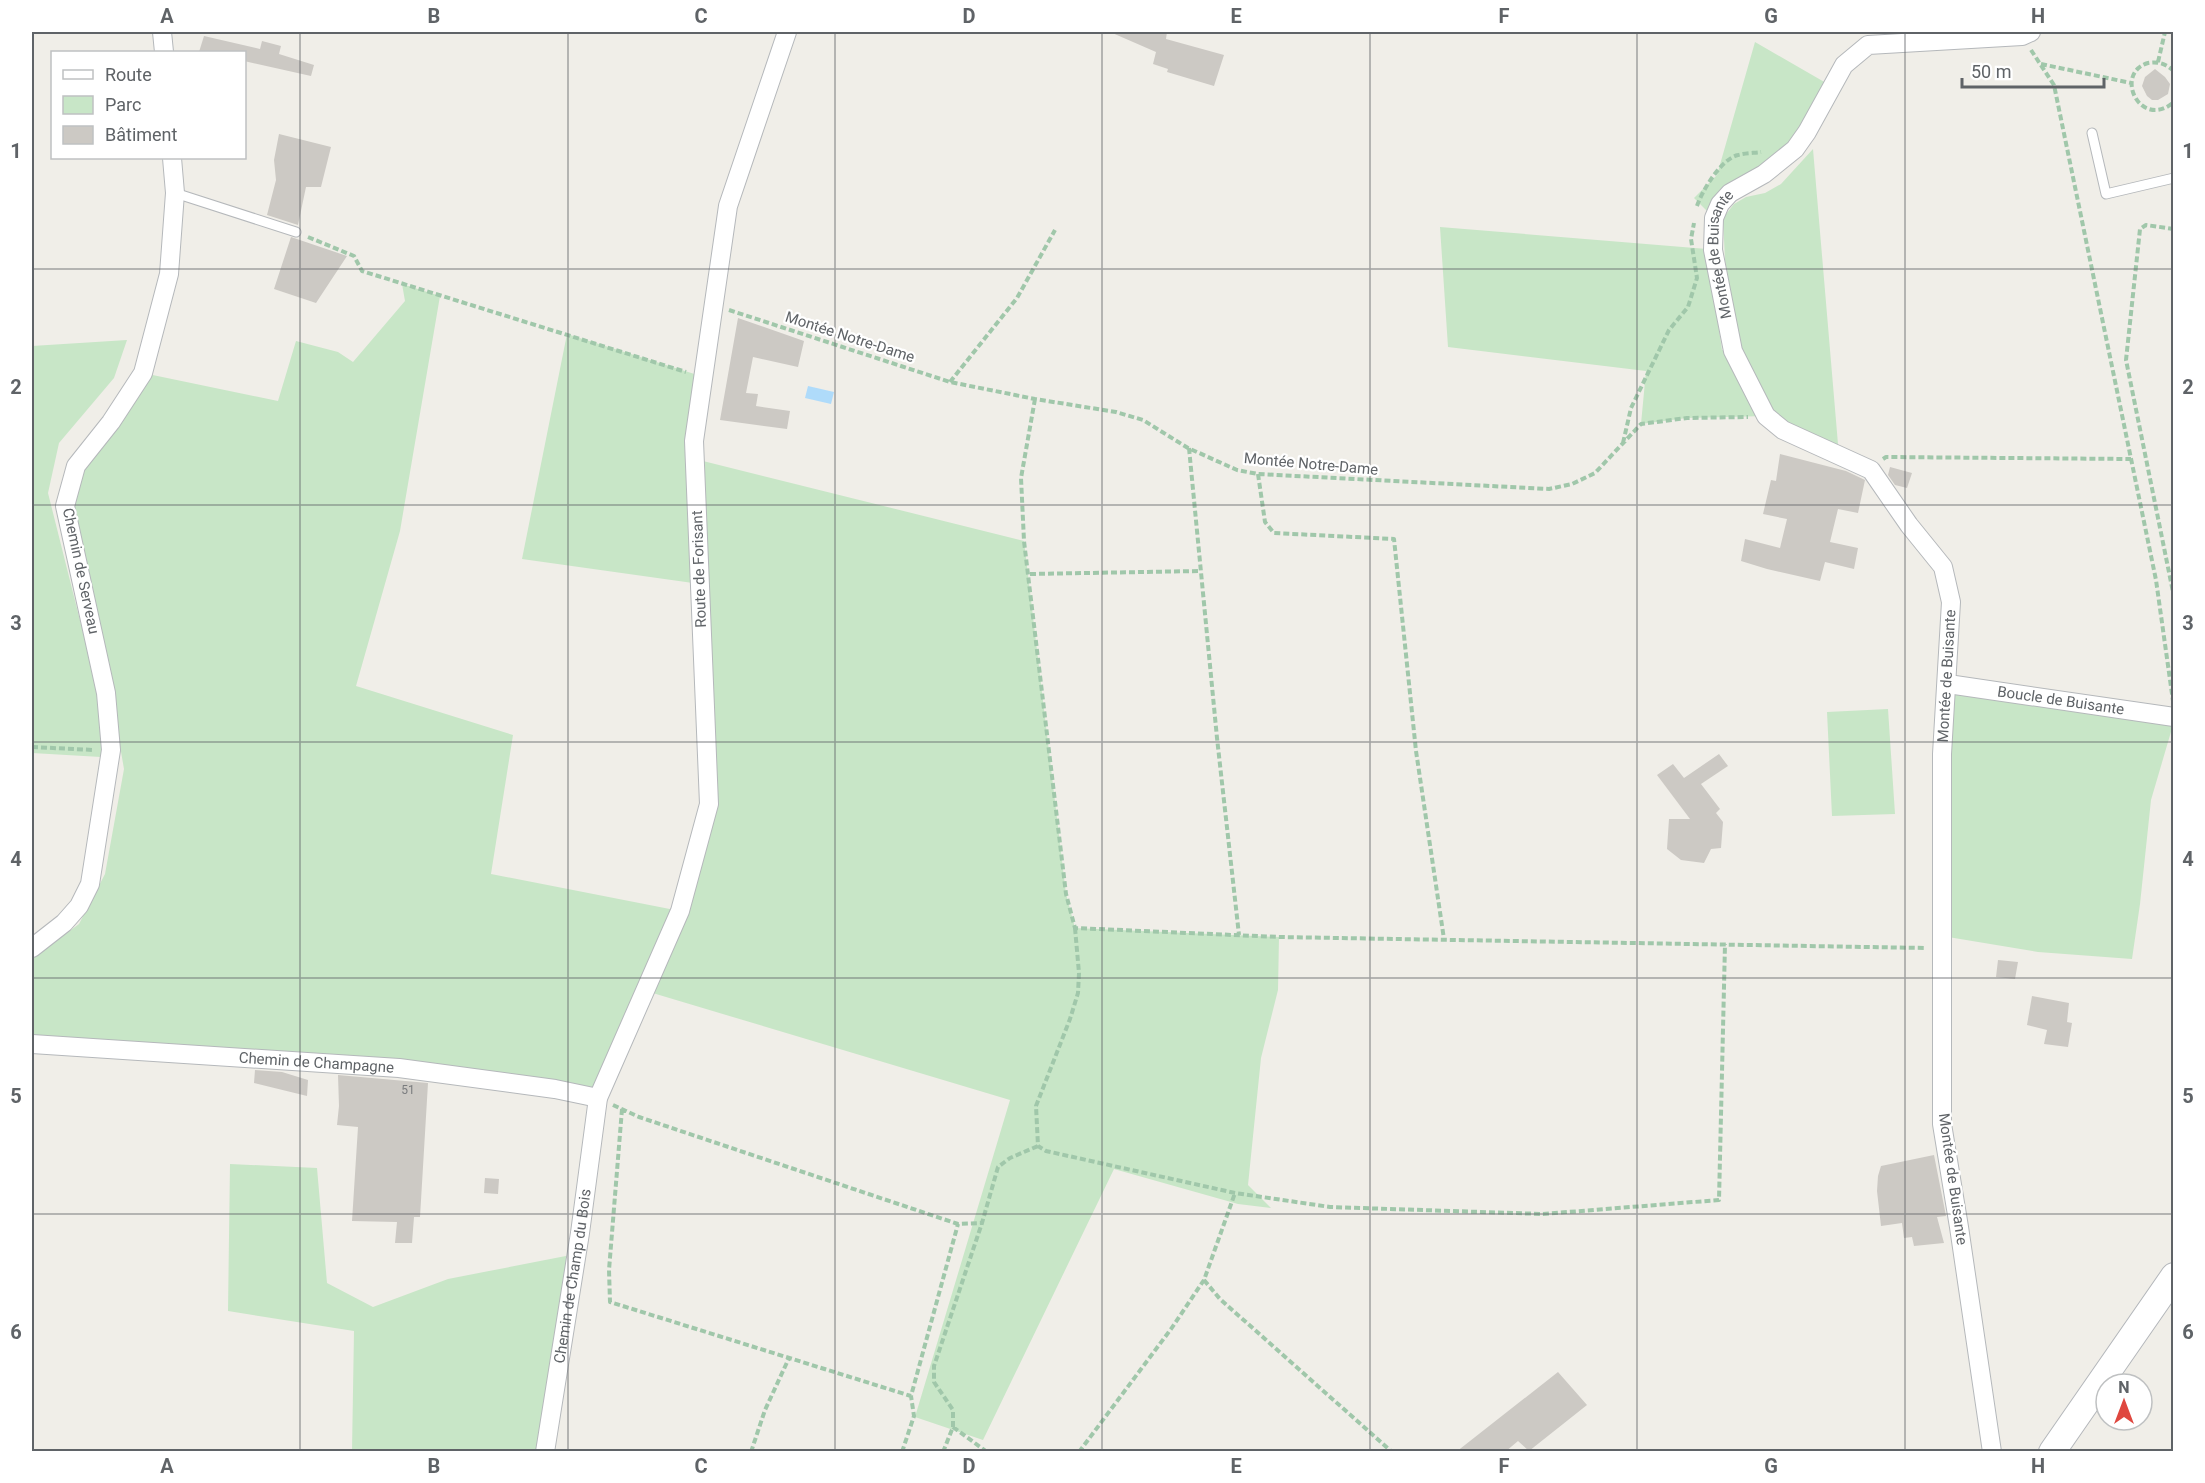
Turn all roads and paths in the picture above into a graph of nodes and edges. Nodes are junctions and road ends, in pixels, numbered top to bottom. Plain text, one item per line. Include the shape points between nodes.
1 (162, 32) edge
2 (787, 32) edge
3 (2165, 32) edge
4 (2026, 34) edge
5 (164, 51) edge
6 (2158, 62) junction
7 (2041, 64) junction
8 (2174, 71) edge
9 (2131, 83) junction
10 (2174, 102) edge
11 (2092, 133) dead end
12 (1795, 148) junction
13 (172, 159) edge
14 (2174, 178) edge
15 (175, 193) junction
16 (2174, 229) edge
17 (1055, 230) dead end
18 (296, 232) joint
19 (714, 305) junction
20 (704, 377) junction
21 (950, 381) junction
22 (1035, 399) junction
23 (1766, 416) junction
24 (1623, 445) junction
25 (1188, 448) junction
26 (2131, 459) junction
27 (1871, 470) junction
28 (1258, 474) junction
29 (1200, 571) junction
30 (1030, 574) junction
31 (2174, 597) edge
32 (1948, 684) junction
33 (2174, 702) edge
34 (2174, 717) edge
35 (32, 747) edge
36 (111, 750) junction
37 (1075, 928) junction
38 (1239, 935) junction
39 (1444, 939) junction
40 (1725, 944) junction
41 (32, 948) edge
42 (1942, 948) junction
43 (32, 1044) edge
44 (598, 1098) junction
45 (622, 1109) junction
46 (1038, 1146) junction
47 (1235, 1193) junction
48 (982, 1223) junction
49 (958, 1224) junction
50 (2174, 1276) edge
51 (1204, 1280) junction
52 (789, 1358) junction
53 (911, 1396) junction
54 (953, 1427) junction
55 (545, 1452) edge
56 (751, 1452) edge
57 (902, 1452) edge
58 (943, 1452) edge
59 (987, 1452) edge
60 (1079, 1452) edge
61 (1392, 1452) edge
62 (1992, 1452) edge
63 (2052, 1452) edge

1 - 5 street
2 - 19 street, Route de Forisant via 728,206
3 - 6 path
4 - 7 path
4 - 12 street, Montée de Buisante via 1868,45 1844,65
6 - 8 path
6 - 9 path via 2144,65
7 - 9 path
7 - 26 path via 2054,85
9 - 10 path via 2134,98 2145,108 2160,110
11 - 14 lane via 2106,194
12 - 23 street, Montée de Buisante via 1764,174 1730,193 1714,218 1713,250 1733,351
12 - 24 path via 1736,155 1725,162 1700,195 1691,239 1697,278 1688,307 1669,330 1631,408
13 - 15 street, Chemin de Serveau
15 - 18 lane
15 - 36 street, Chemin de Serveau via 170,274 143,373 76,466 65,506 106,693
16 - 31 path via 2146,225 2140,229 2126,360
17 - 21 path via 1017,298
18 - 20 path via 354,256 362,272
19 - 20 street, Route de Forisant
19 - 21 path, Montée Notre-Dame
20 - 44 street, Route de Forisant via 694,441 709,804 681,911
21 - 22 path, Montée Notre-Dame
22 - 25 path, Montée Notre-Dame via 1143,420
22 - 30 path via 1021,478
23 - 24 path, Montée Notre-Dame via 1687,418 1641,424
23 - 27 street, Montée de Buisante via 1783,430
24 - 28 path, Montée Notre-Dame via 1594,473 1549,489
25 - 28 path, Montée Notre-Dame via 1237,470
25 - 29 path
26 - 27 path via 1886,457
26 - 33 path via 2156,580
27 - 32 street, Montée de Buisante via 1943,567 1951,602
28 - 39 path via 1265,522 1274,533 1394,539 1416,751
29 - 30 path
29 - 38 path
30 - 37 path via 1066,894
32 - 34 street, Boucle de Buisante
32 - 42 street, Montée de Buisante via 1942,754
35 - 36 path
36 - 41 street, Chemin de Serveau via 90,884 71,915
37 - 38 path
37 - 46 path via 1078,993 1036,1106
38 - 39 path
39 - 40 path
40 - 42 path
40 - 47 path via 1719,1200 1543,1214 1330,1207
42 - 62 street, Montée de Buisante via 1942,1124
43 - 44 street, Chemin de Champagne via 399,1068
44 - 45 path
44 - 55 street, Chemin de Champ du Bois
45 - 49 path
45 - 52 path via 610,1302
46 - 47 path via 1046,1151
46 - 48 path via 998,1167
47 - 51 path
48 - 49 path
48 - 54 path via 934,1366 934,1382 953,1410
49 - 53 path
50 - 63 main road
51 - 60 path
51 - 61 path via 1220,1299
52 - 53 path
52 - 56 path
53 - 57 path via 914,1416
54 - 58 path
54 - 59 path

